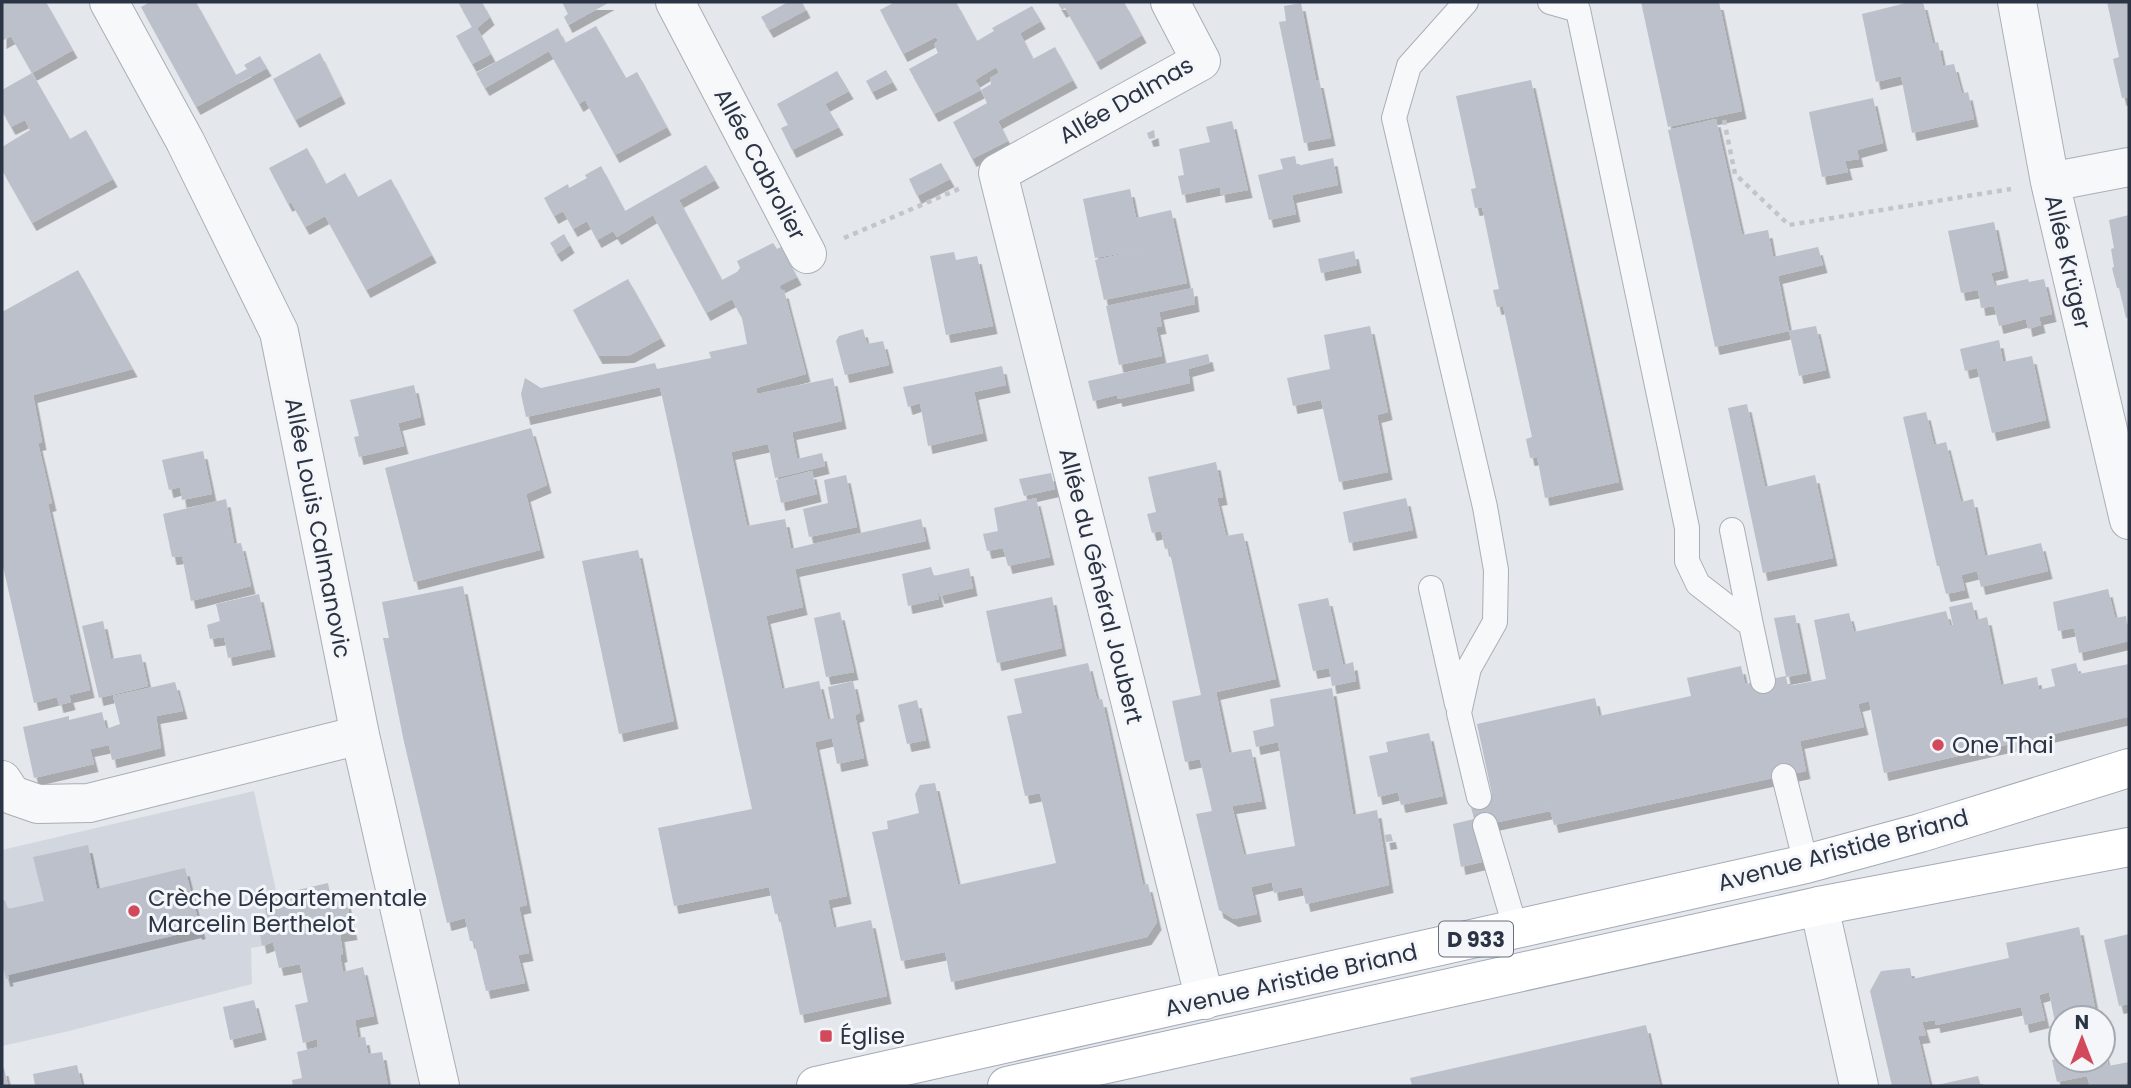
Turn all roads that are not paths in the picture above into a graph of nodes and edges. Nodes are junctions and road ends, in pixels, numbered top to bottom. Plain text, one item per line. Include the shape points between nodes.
1 (109, 2) edge
2 (675, 2) edge
3 (1170, 2) edge
4 (1466, 2) edge
5 (1550, 2) edge
6 (2018, 2) edge
7 (2129, 167) edge
8 (998, 173) joint
9 (2050, 182) junction
10 (807, 254) road end
11 (2129, 520) edge
12 (1732, 530) dead end
13 (1431, 589) dead end
14 (1751, 625) junction
15 (1763, 681) dead end
16 (1459, 713) junction
17 (360, 736) junction
18 (2129, 768) edge
19 (1784, 776) dead end
20 (2, 780) edge
21 (1479, 797) dead end
22 (1485, 825) dead end
23 (2129, 848) edge
24 (1806, 864) junction
25 (1819, 906) junction
26 (1516, 930) junction
27 (1205, 1000) junction
28 (440, 1086) edge
29 (816, 1086) edge
30 (1009, 1086) edge
31 (1859, 1086) edge

1 - 17 street, Allée Louis Calmanovic via 185,141 279,332
2 - 10 street, Allée Cabrolier
3 - 8 street, Allée Dalmas via 1201,61
4 - 16 lane via 1409,66 1394,118 1496,570 1495,622 1469,668
5 - 14 lane via 1578,10 1687,528 1687,561 1698,584
6 - 9 street, Allée Krüger
7 - 9 street
8 - 27 street, Allée du Général Joubert
9 - 11 street, Allée Krüger
12 - 14 lane
13 - 16 lane
14 - 15 lane
16 - 21 lane
17 - 20 street via 89,803 38,804 12,795
17 - 28 street, Allée Louis Calmanovic
18 - 24 main road, Avenue Aristide Briand / D 933
19 - 24 lane
22 - 26 lane
23 - 25 main road, Avenue Aristide Briand / D 933
24 - 26 main road, Avenue Aristide Briand / D 933
25 - 30 main road, Avenue Aristide Briand / D 933
25 - 31 street
26 - 27 main road, Avenue Aristide Briand / D 933
27 - 29 main road, Avenue Aristide Briand / D 933

